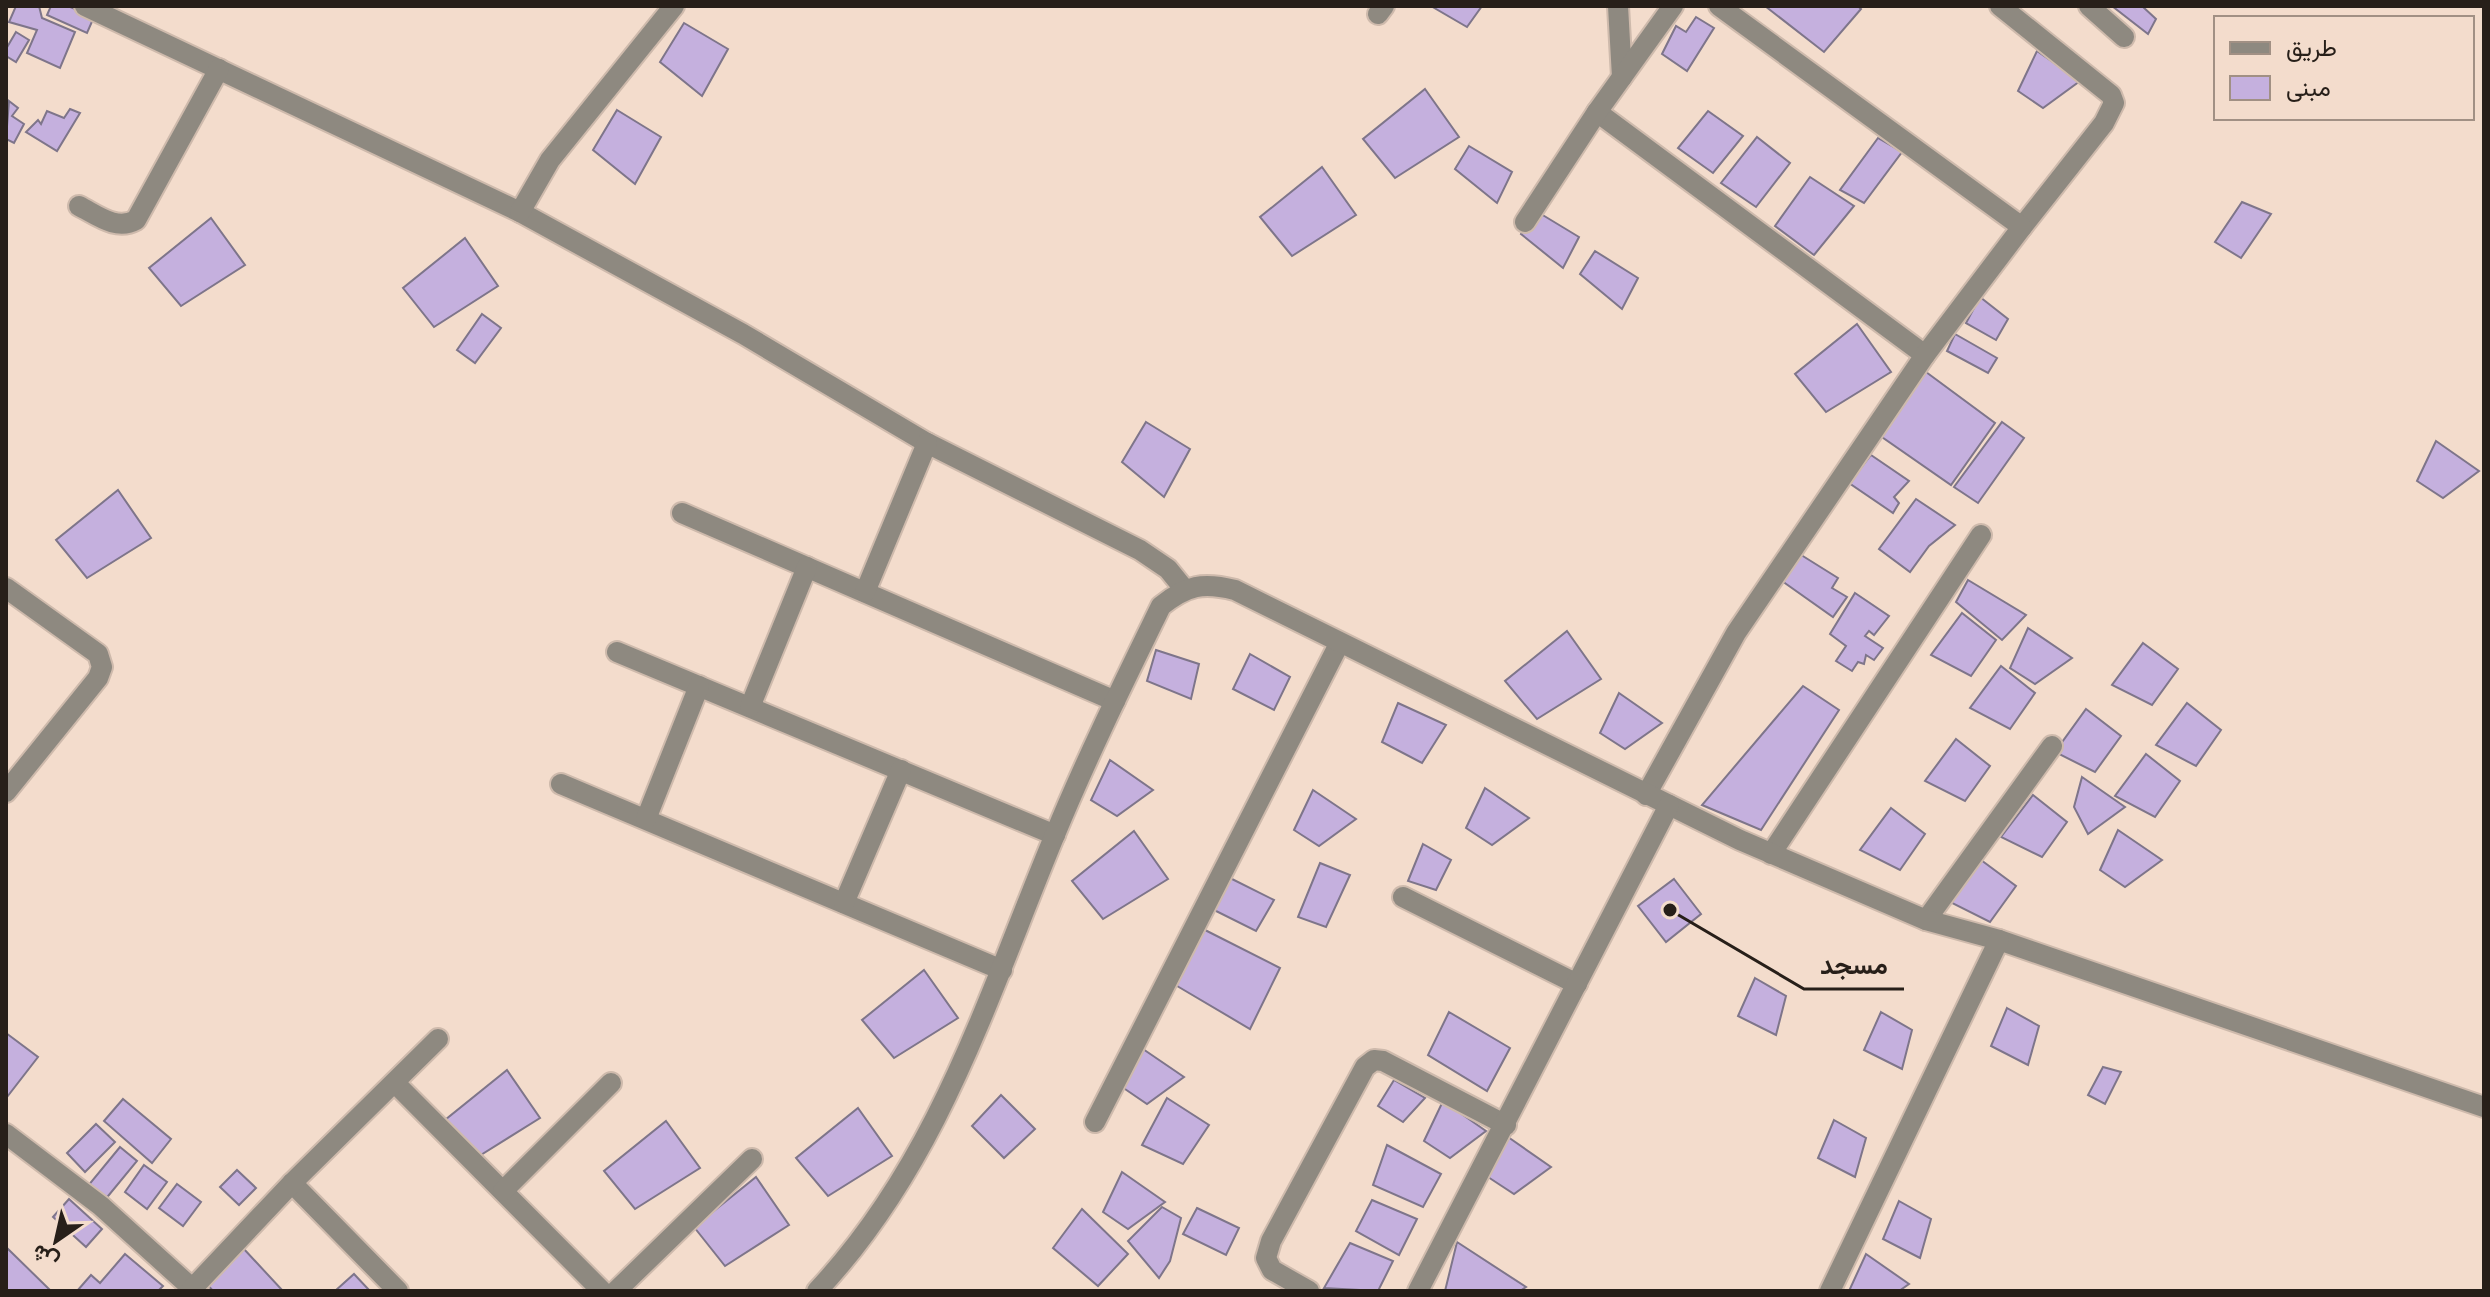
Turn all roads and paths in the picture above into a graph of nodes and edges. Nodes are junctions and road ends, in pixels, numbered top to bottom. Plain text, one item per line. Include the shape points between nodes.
1 (85, 6) edge
2 (674, 6) edge
3 (1618, 6) edge
4 (1673, 6) edge
5 (1719, 6) edge
6 (2000, 6) edge
7 (2089, 6) edge
8 (2124, 37) dead end
9 (219, 69) junction
10 (1622, 77) junction
11 (1597, 112) junction
12 (79, 206) dead end
13 (520, 212) junction
14 (1525, 222) dead end
15 (2022, 227) junction
16 (1925, 355) junction
17 (927, 443) junction
18 (682, 513) dead end
19 (1981, 535) dead end
20 (807, 567) junction
21 (6, 588) edge
22 (1185, 590) junction
23 (865, 592) junction
24 (1339, 644) junction
25 (617, 652) dead end
26 (699, 686) junction
27 (1115, 701) junction
28 (750, 707) junction
29 (2052, 746) dead end
30 (901, 770) junction
31 (561, 784) dead end
32 (6, 792) edge
33 (1646, 795) junction
34 (1669, 805) junction
35 (646, 819) junction
36 (1055, 835) junction
37 (1771, 854) junction
38 (1403, 897) dead end
39 (844, 903) junction
40 (1926, 920) junction
41 (1999, 940) junction
42 (1002, 970) junction
43 (1577, 984) junction
44 (438, 1039) dead end
45 (611, 1083) dead end
46 (396, 1084) junction
47 (2484, 1107) edge
48 (1095, 1122) dead end
49 (1506, 1125) junction
50 (6, 1134) edge
51 (752, 1159) dead end
52 (292, 1183) junction
53 (503, 1191) junction
54 (193, 1290) edge
55 (398, 1291) edge
56 (602, 1291) edge
57 (616, 1291) edge
58 (817, 1291) edge
59 (1309, 1291) edge
60 (1418, 1291) edge
61 (1830, 1291) edge

1 - 9 street
2 - 13 street via 550,160
3 - 10 street
4 - 10 street
5 - 15 street
6 - 15 street via 2111,95 2114,103
7 - 8 street
9 - 12 street via 136,220 116,224
9 - 13 street
10 - 11 street
11 - 14 street
11 - 16 street
13 - 17 street
15 - 16 street
16 - 33 street via 1736,633
17 - 22 street via 1140,550 1168,569
17 - 23 street
18 - 20 street
19 - 37 street
20 - 23 street
20 - 28 street
21 - 32 street via 98,654 102,667
22 - 24 street via 1208,583 1235,590
22 - 27 street via 1161,606
23 - 27 street
24 - 33 street
24 - 48 street
25 - 26 street
26 - 28 street
26 - 35 street
27 - 36 street
28 - 30 street
29 - 40 street
30 - 36 street
30 - 39 street
31 - 35 street
33 - 34 street
34 - 37 street
34 - 43 street
35 - 39 street
36 - 42 street
37 - 40 street
38 - 43 street
39 - 42 street
40 - 41 street
41 - 47 street
41 - 61 street
42 - 58 street via 958,1078 894,1196
43 - 49 street
44 - 46 street
45 - 53 street
46 - 52 street
46 - 53 street
49 - 59 street via 1383,1061 1365,1067 1266,1258 1272,1270
49 - 60 street
50 - 54 street via 101,1206
51 - 57 street
52 - 54 street
52 - 55 street
53 - 56 street

